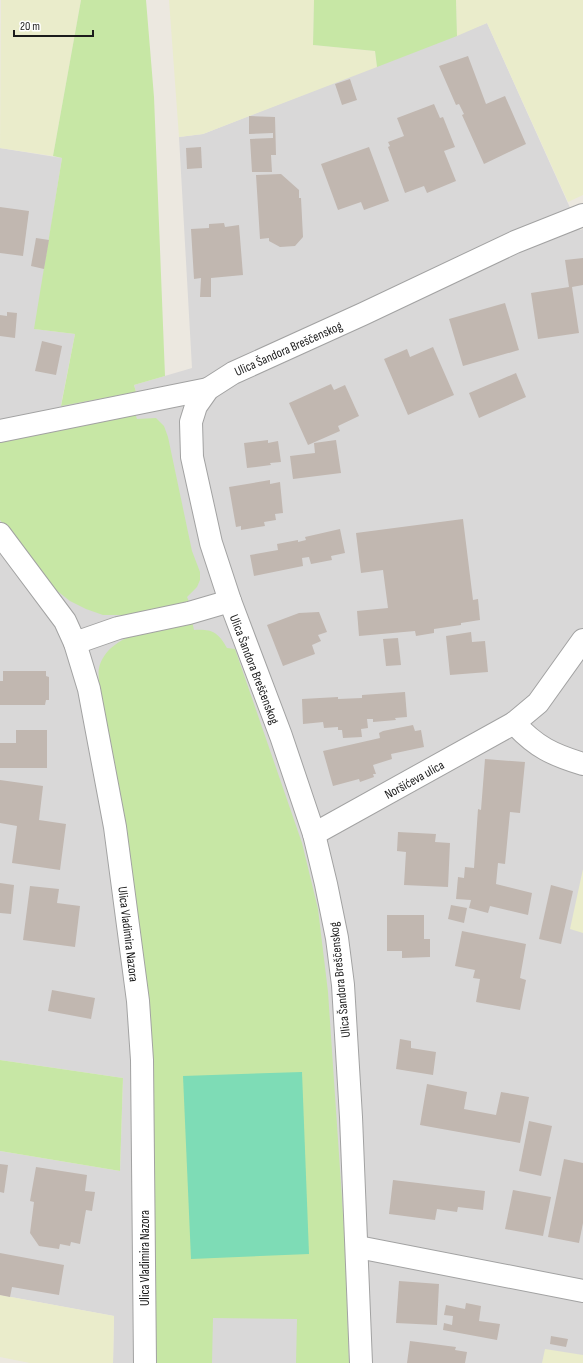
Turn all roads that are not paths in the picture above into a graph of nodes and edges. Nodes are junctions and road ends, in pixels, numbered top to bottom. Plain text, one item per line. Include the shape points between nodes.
1 (583, 215) edge
2 (208, 389) junction
3 (0, 431) edge
4 (0, 534) edge
5 (230, 601) junction
6 (583, 640) edge
7 (75, 643) junction
8 (514, 723) junction
9 (583, 764) edge
10 (314, 834) junction
11 (358, 1247) junction
12 (583, 1291) edge
13 (145, 1363) edge
14 (361, 1363) edge

1 - 2 street, Ulica Šandora Breščenskog via 515,242 233,373
2 - 3 street
2 - 5 street, Ulica Šandora Breščenskog via 196,406 191,422 192,457 211,543
4 - 7 street, Ulica Vladimira Nazora via 65,621
5 - 7 street via 189,613 118,628
5 - 10 street, Ulica Šandora Breščenskog via 281,736
6 - 8 street, Noršićeva ulica via 538,703
7 - 13 street, Ulica Vladimira Nazora via 89,689 115,827 138,1001 144,1115
8 - 9 street via 529,739 550,753
8 - 10 street, Noršićeva ulica
10 - 11 street, Ulica Šandora Breščenskog via 337,938 343,985
11 - 12 street
11 - 14 street, Ulica Šandora Breščenskog

